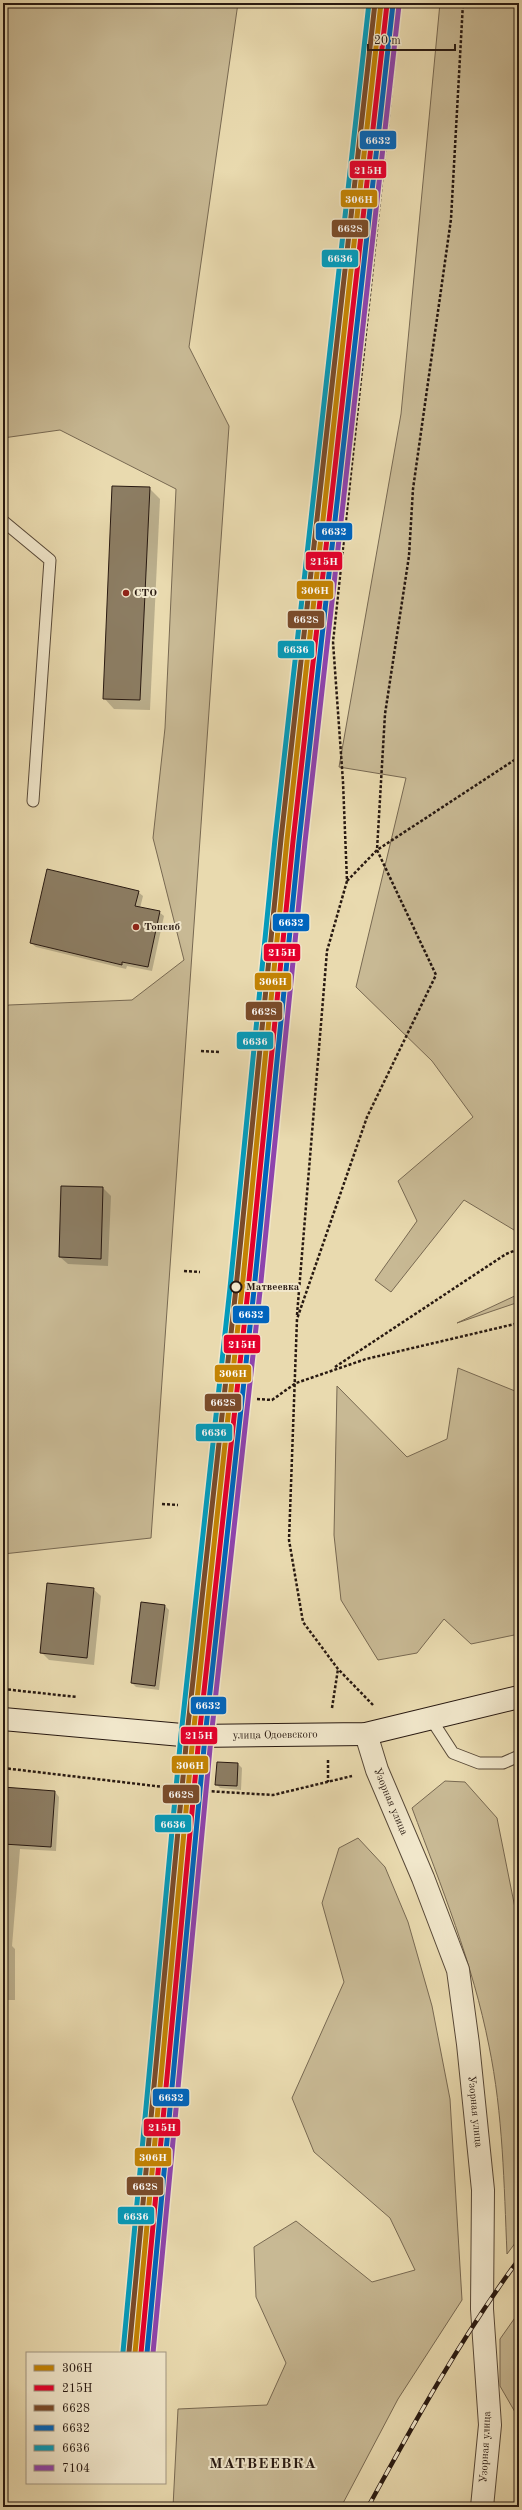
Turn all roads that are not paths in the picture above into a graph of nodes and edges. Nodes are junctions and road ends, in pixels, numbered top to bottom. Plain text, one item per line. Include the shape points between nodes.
1 (3, 521) edge
2 (33, 801) dead end
3 (519, 1697) edge
4 (3, 1719) edge
5 (431, 1719) junction
6 (366, 1734) junction
7 (519, 1756) edge
8 (482, 2507) edge

1 - 2 lane via 50,560
3 - 5 street, улица Одоевского
4 - 6 street, улица Одоевского via 193,1736
5 - 6 street, улица Одоевского
5 - 7 lane via 453,1753 479,1763 503,1763
6 - 8 street, Узорная улица via 377,1770 423,1878 458,1970 483,2190 482,2309 490,2424

